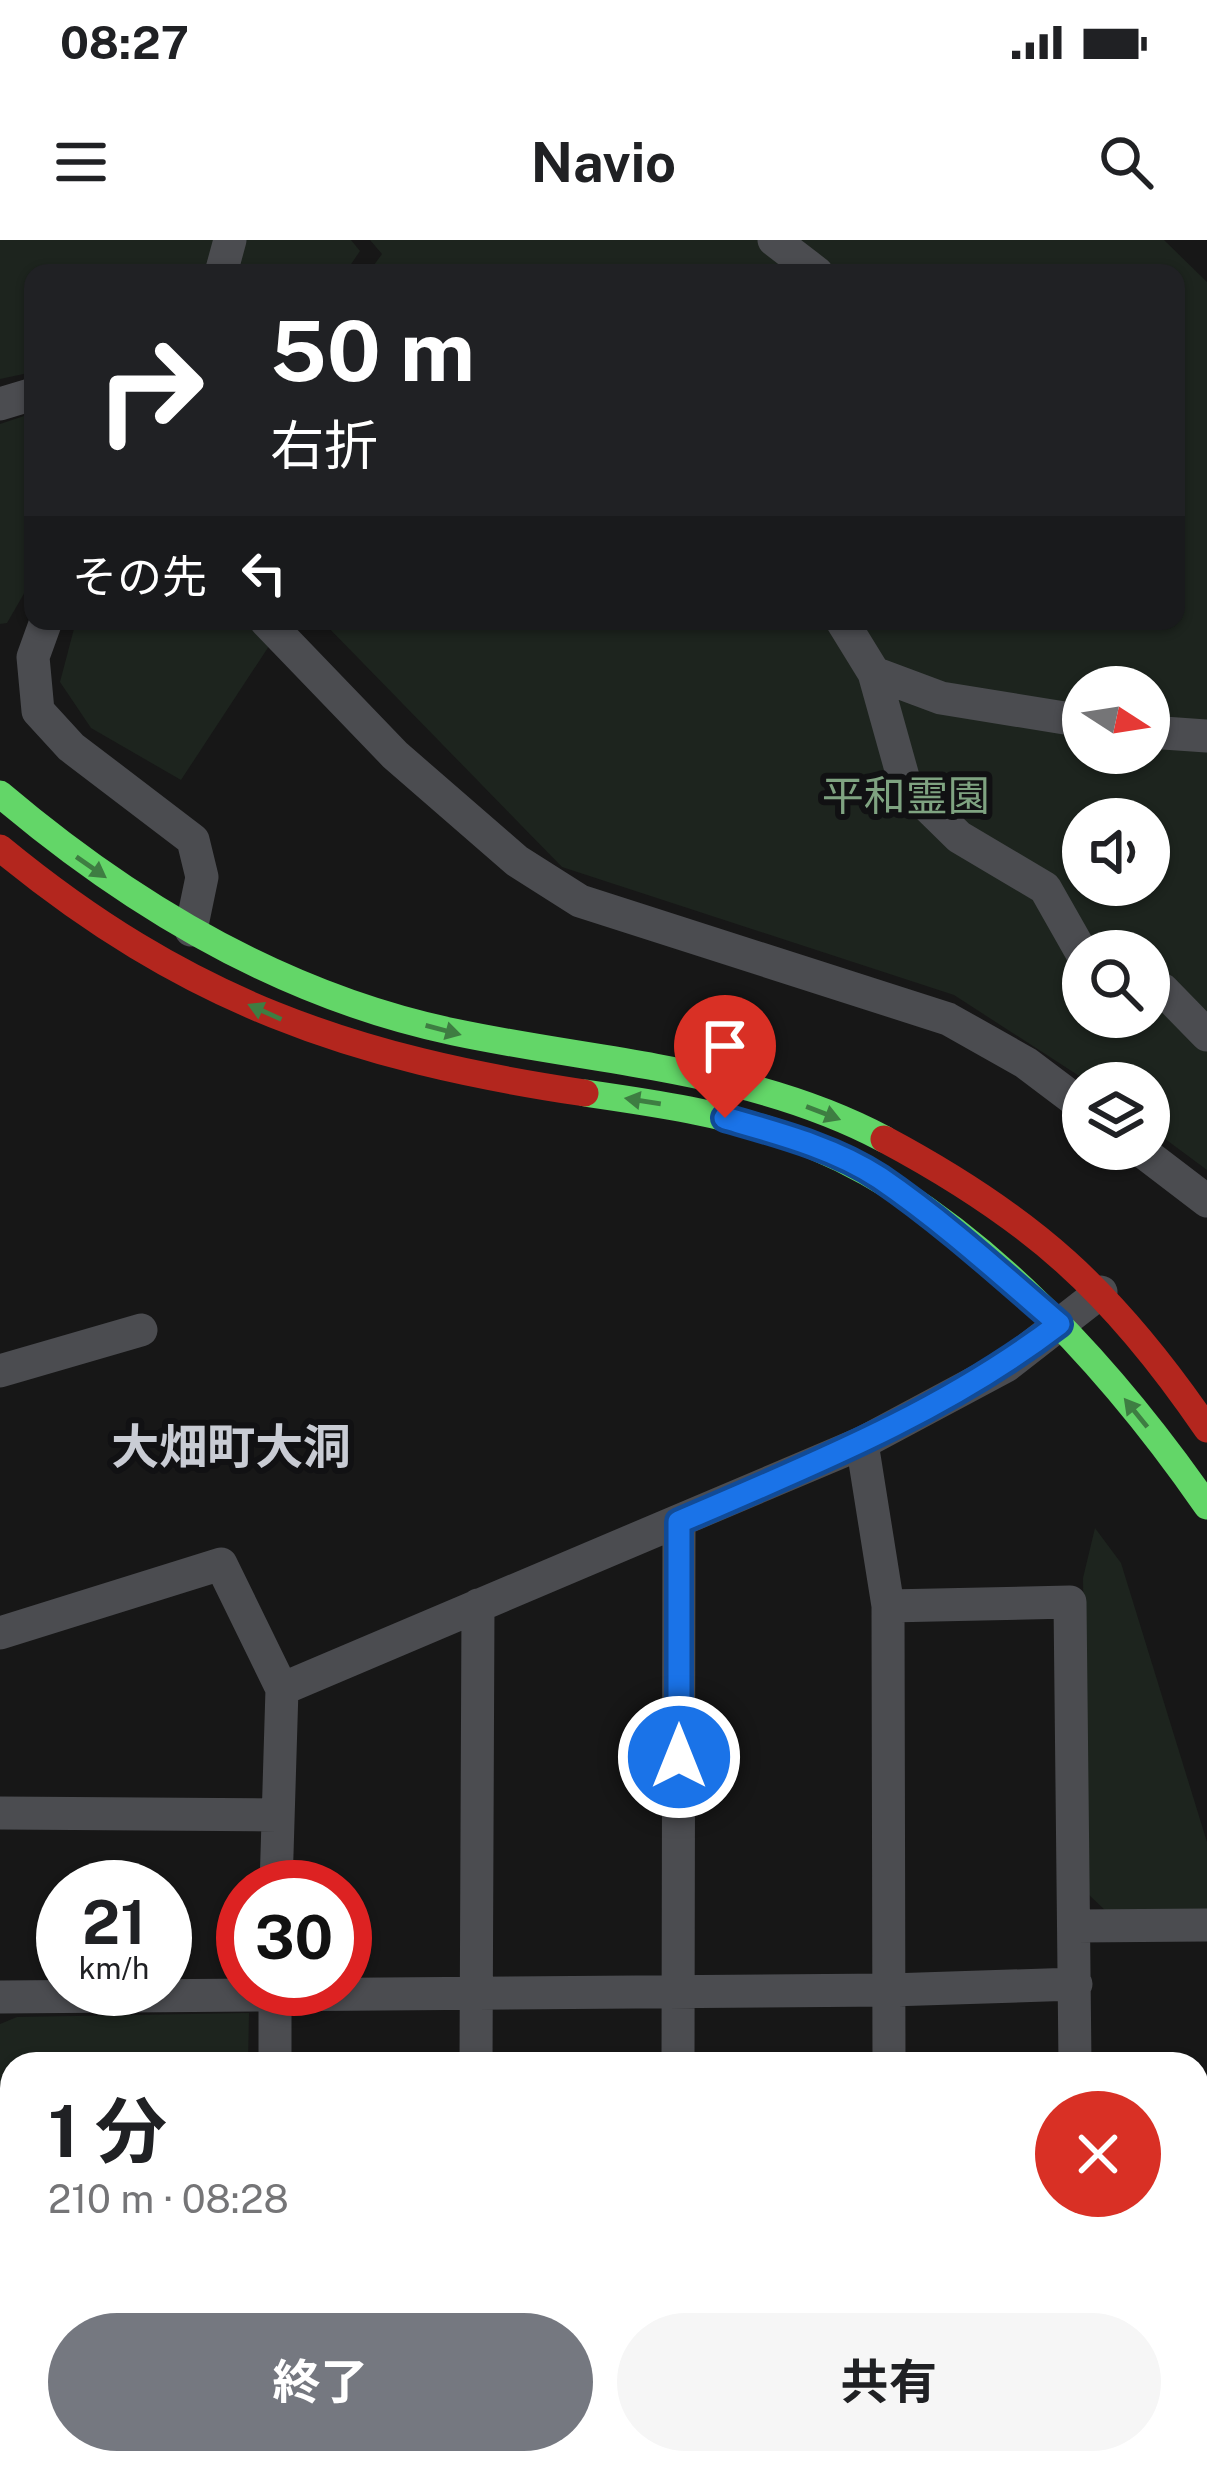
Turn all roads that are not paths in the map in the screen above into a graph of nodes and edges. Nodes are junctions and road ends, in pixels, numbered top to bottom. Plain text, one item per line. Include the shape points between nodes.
1 (774, 240) edge
2 (805, 264) edge
3 (43, 630) edge
4 (275, 630) edge
5 (848, 630) edge
6 (874, 673) junction
7 (1062, 718) edge
8 (1170, 733) edge
9 (1207, 736) edge
10 (0, 794) edge
11 (0, 848) edge
12 (191, 930) junction
13 (1069, 930) edge
14 (1170, 997) edge
15 (1207, 1035) edge
16 (1062, 1090) edge
17 (1166, 1170) edge
18 (1207, 1201) edge
19 (1101, 1292) junction
20 (1059, 1324) junction
21 (141, 1330) dead end
22 (0, 1372) edge
23 (1207, 1429) edge
24 (862, 1443) junction
25 (1207, 1506) edge
26 (679, 1522) junction
27 (478, 1605) junction
28 (888, 1606) junction
29 (0, 1633) edge
30 (282, 1689) junction
31 (0, 1813) edge
32 (278, 1815) junction
33 (277, 1860) edge
34 (1207, 1925) edge
35 (1076, 1926) junction
36 (1076, 1984) junction
37 (372, 1990) edge
38 (475, 1990) junction
39 (890, 1990) junction
40 (216, 1991) edge
41 (678, 1992) junction
42 (0, 1996) edge
43 (274, 2016) edge
44 (274, 2052) edge
45 (476, 2052) edge
46 (678, 2052) edge
47 (889, 2052) edge
48 (1075, 2052) edge

1 - 2 street
3 - 12 street via 33,657 38,711 71,747 193,840 202,877
4 - 16 street via 395,754 517,861 580,901 948,1019
5 - 6 street
6 - 7 street via 941,698
6 - 13 street via 905,784 959,837 1045,888
8 - 9 street
10 -> 12 street via 50,839
20 -> 11 street via 877,1176 794,1138 690,1108 428,1065 319,1036 151,955 63,901
12 -> 19 street via 278,975 398,1018 728,1080 832,1115 1024,1225
14 - 15 street
17 - 18 street
19 - 20 street
19 - 23 street
20 - 24 street via 1006,1366
25 -> 20 street
21 - 22 street
24 - 26 street
24 - 28 street
26 - 27 street
26 - 41 street
27 - 30 street
27 - 38 street
28 - 35 street via 1070,1602
28 - 39 street
29 - 30 street via 221,1564
30 - 32 street
31 - 32 street
32 - 33 street
34 - 35 street
35 - 36 street
36 - 39 street
36 - 48 street
37 - 38 street
38 - 41 street
38 - 45 street
39 - 41 street
39 - 47 street
40 - 42 street
41 - 46 street
43 - 44 street

